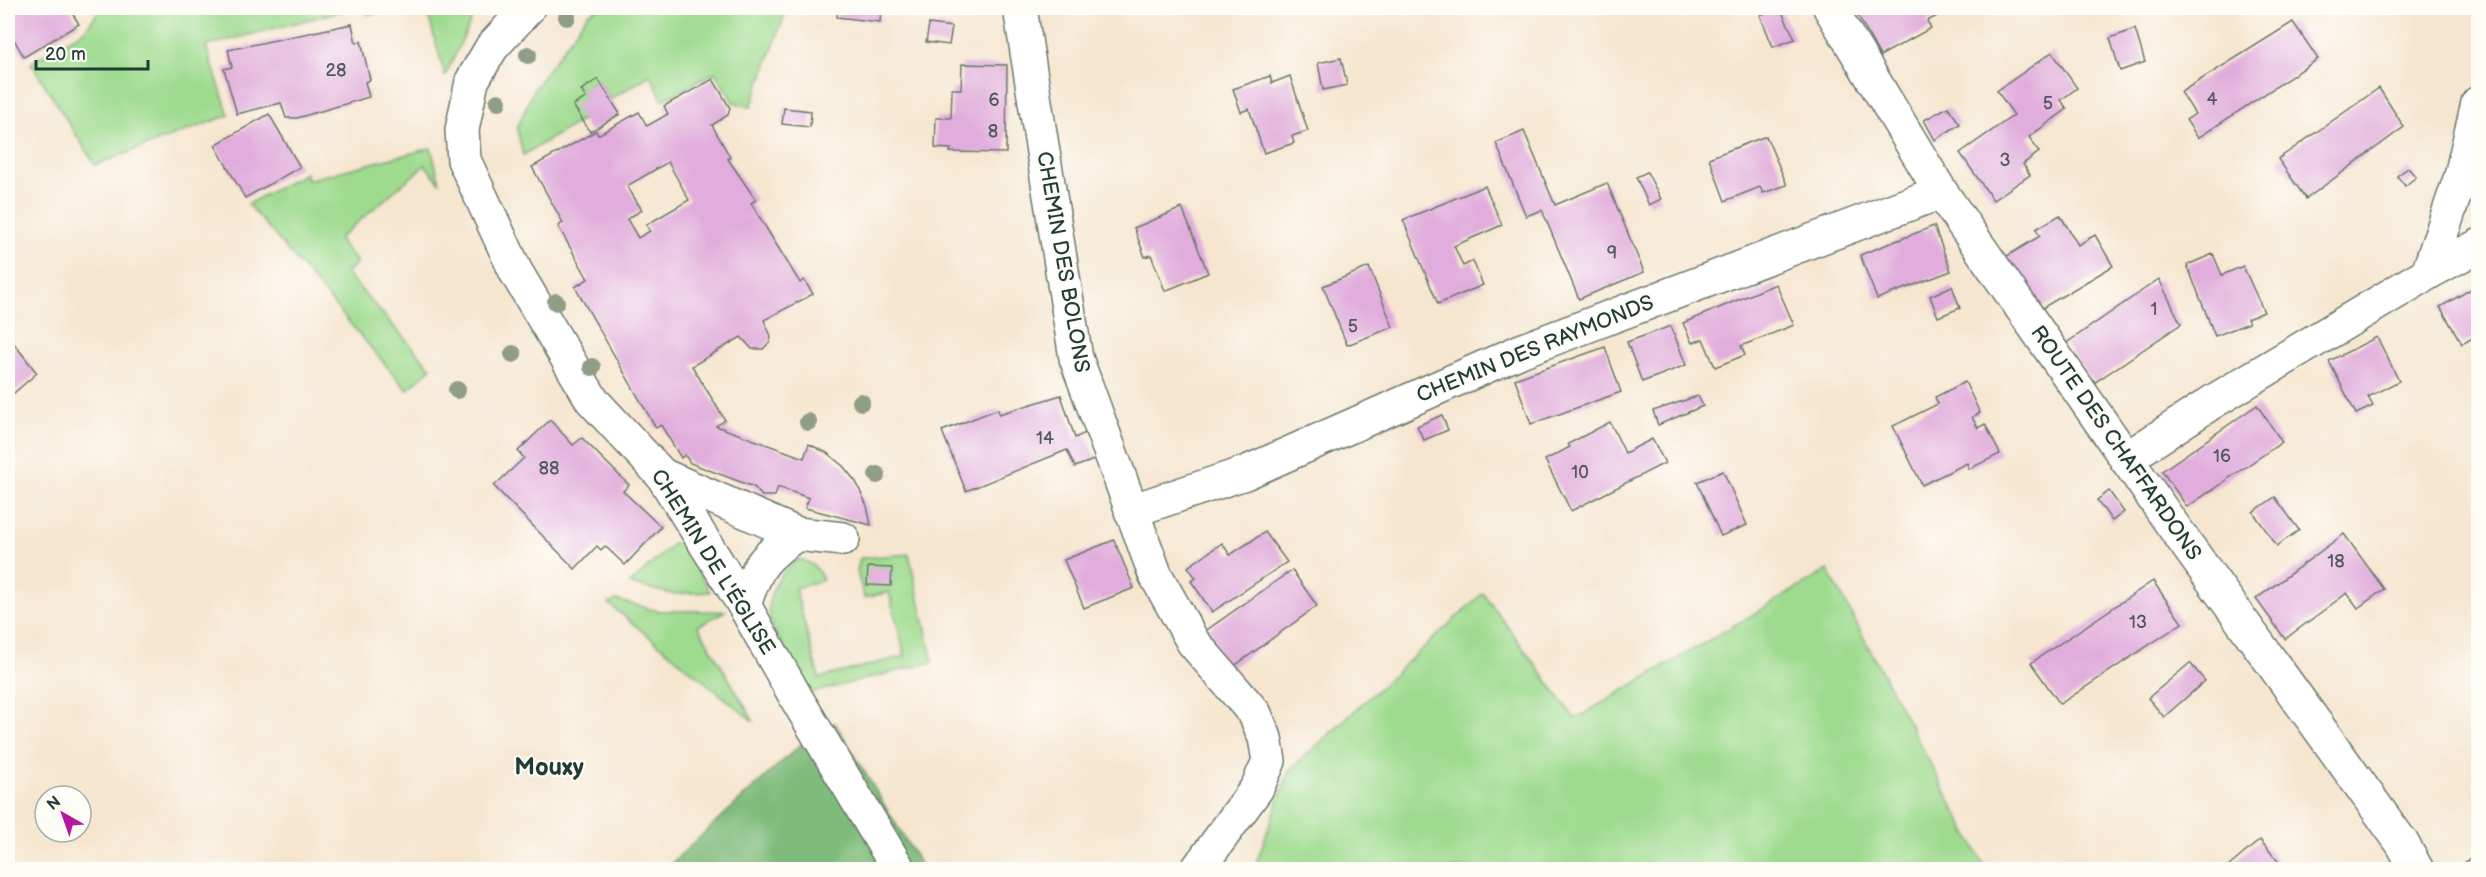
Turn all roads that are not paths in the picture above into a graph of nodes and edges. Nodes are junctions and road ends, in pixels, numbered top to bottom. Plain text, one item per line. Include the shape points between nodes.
1 (528, 8) edge
2 (1020, 8) edge
3 (1830, 8) edge
4 (2478, 103) edge
5 (1941, 192) junction
6 (2478, 246) edge
7 (2428, 273) junction
8 (2126, 459) junction
9 (662, 475) junction
10 (1131, 511) junction
11 (797, 534) junction
12 (843, 539) dead end
13 (744, 605) junction
14 (900, 870) edge
15 (1197, 870) edge
16 (2417, 870) edge

1 - 9 street, CHEMIN DE L'ÉGLISE via 492,47 472,81 462,130 464,160 516,272 592,400
2 - 10 street, CHEMIN DES BOLONS via 1076,358
3 - 5 street, ROUTE DES CHAFFARDONS
4 - 7 street via 2461,176
5 - 8 street, ROUTE DES CHAFFARDONS
5 - 10 street, CHEMIN DES RAYMONDS via 1523,350 1245,473
6 - 7 street
7 - 8 street via 2214,401
8 - 16 street, ROUTE DES CHAFFARDONS via 2402,843
9 - 11 street
9 - 13 street, CHEMIN DE L'ÉGLISE
10 - 15 street, CHEMIN DES BOLONS via 1155,574 1193,642 1255,714 1265,738 1269,761 1257,788
11 - 12 street
11 - 13 street via 770,553 753,579
13 - 14 street, CHEMIN DE L'ÉGLISE

